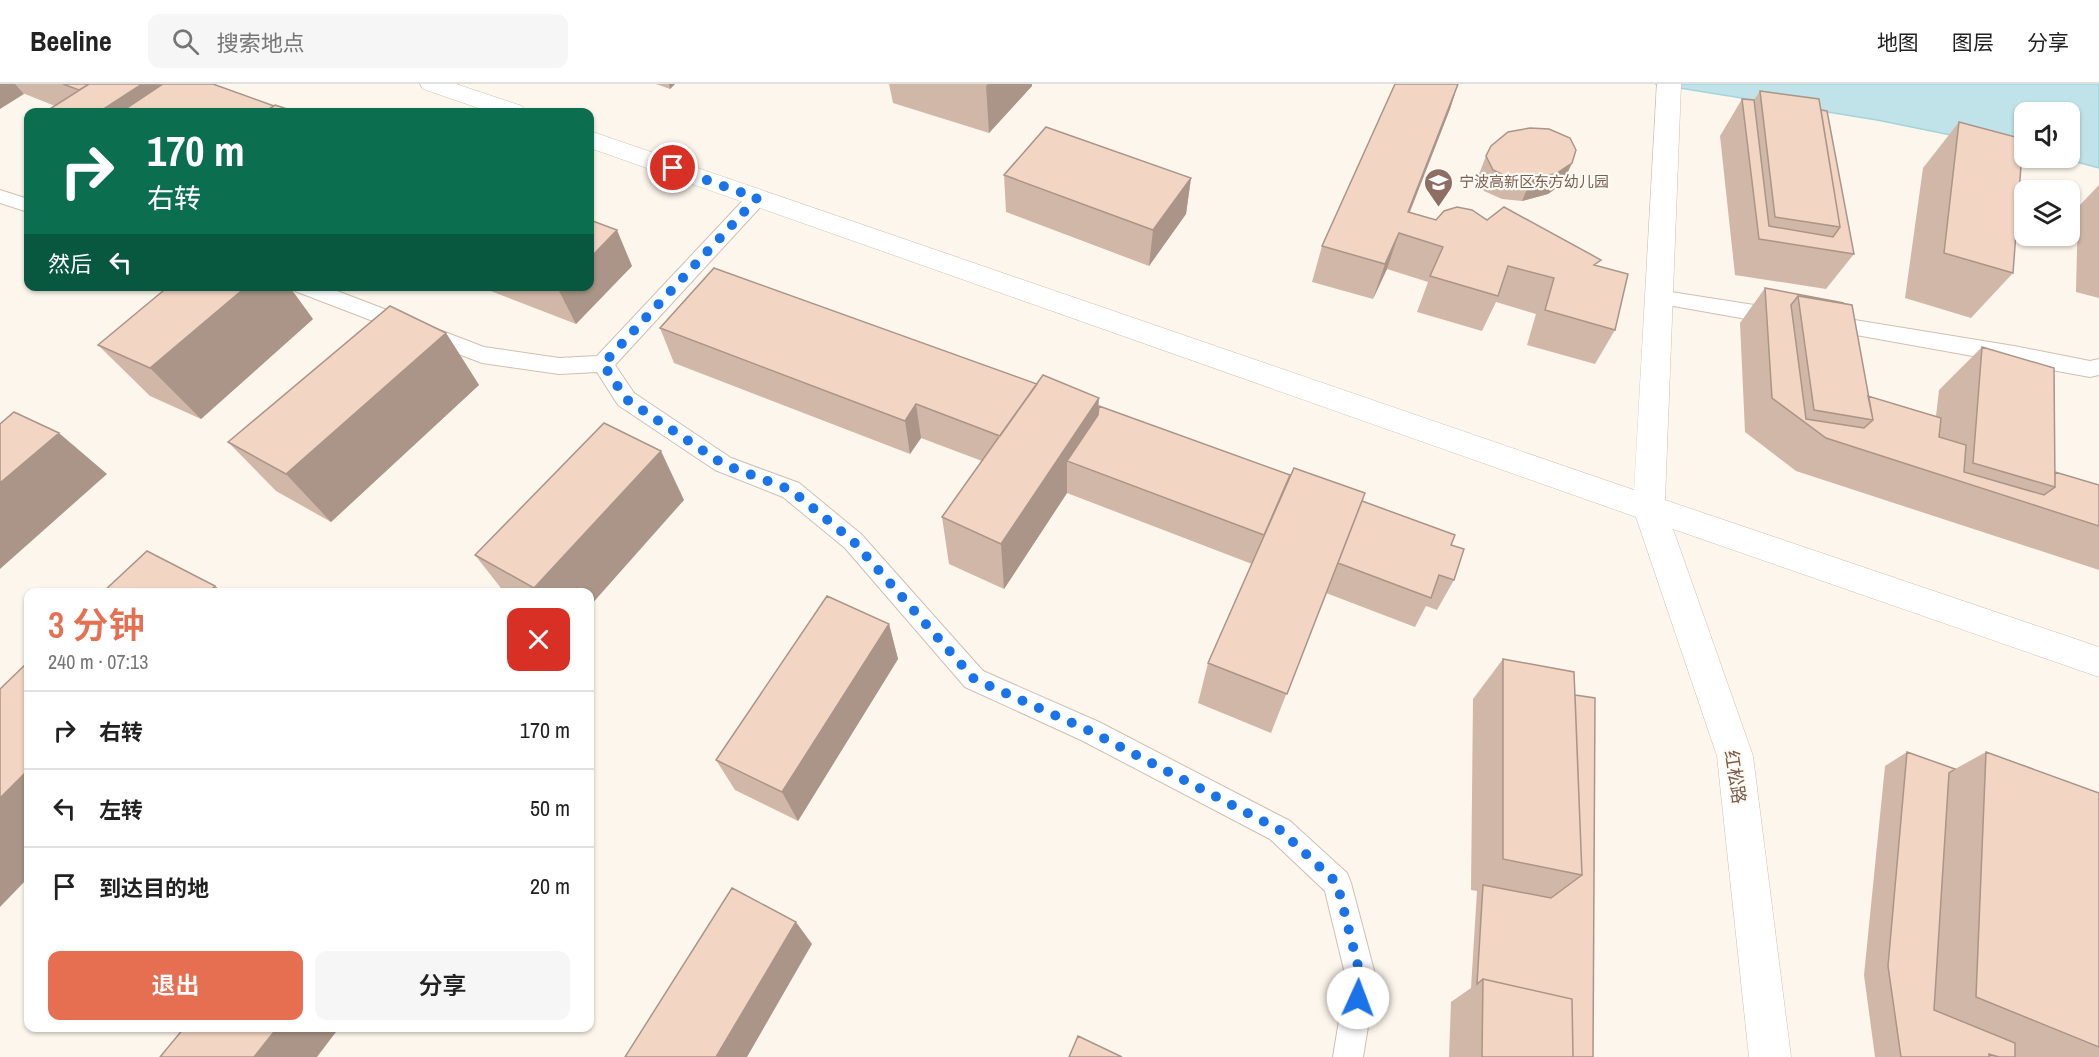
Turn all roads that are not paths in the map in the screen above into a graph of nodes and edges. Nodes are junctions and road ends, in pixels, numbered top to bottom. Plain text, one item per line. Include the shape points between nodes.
1 (432, 84) edge
2 (1669, 89) edge
3 (501, 108) edge
4 (594, 140) edge
5 (0, 196) edge
6 (757, 198) junction
7 (24, 205) edge
8 (315, 291) edge
9 (1658, 297) junction
10 (603, 364) junction
11 (2099, 367) edge
12 (1649, 508) junction
13 (2099, 662) edge
14 (1348, 1057) edge
15 (1770, 1057) edge

1 - 3 street
2 - 9 street
4 - 6 street
5 - 7 lane
6 - 10 lane
6 - 12 street
8 - 10 lane via 483,355 560,366
9 - 11 lane via 2090,369
9 - 12 street
10 - 14 lane via 626,399 723,464 791,490 853,541 974,679 1090,731 1280,830 1337,883 1361,978
12 - 13 street
12 - 15 street, 红松路 via 1735,756

